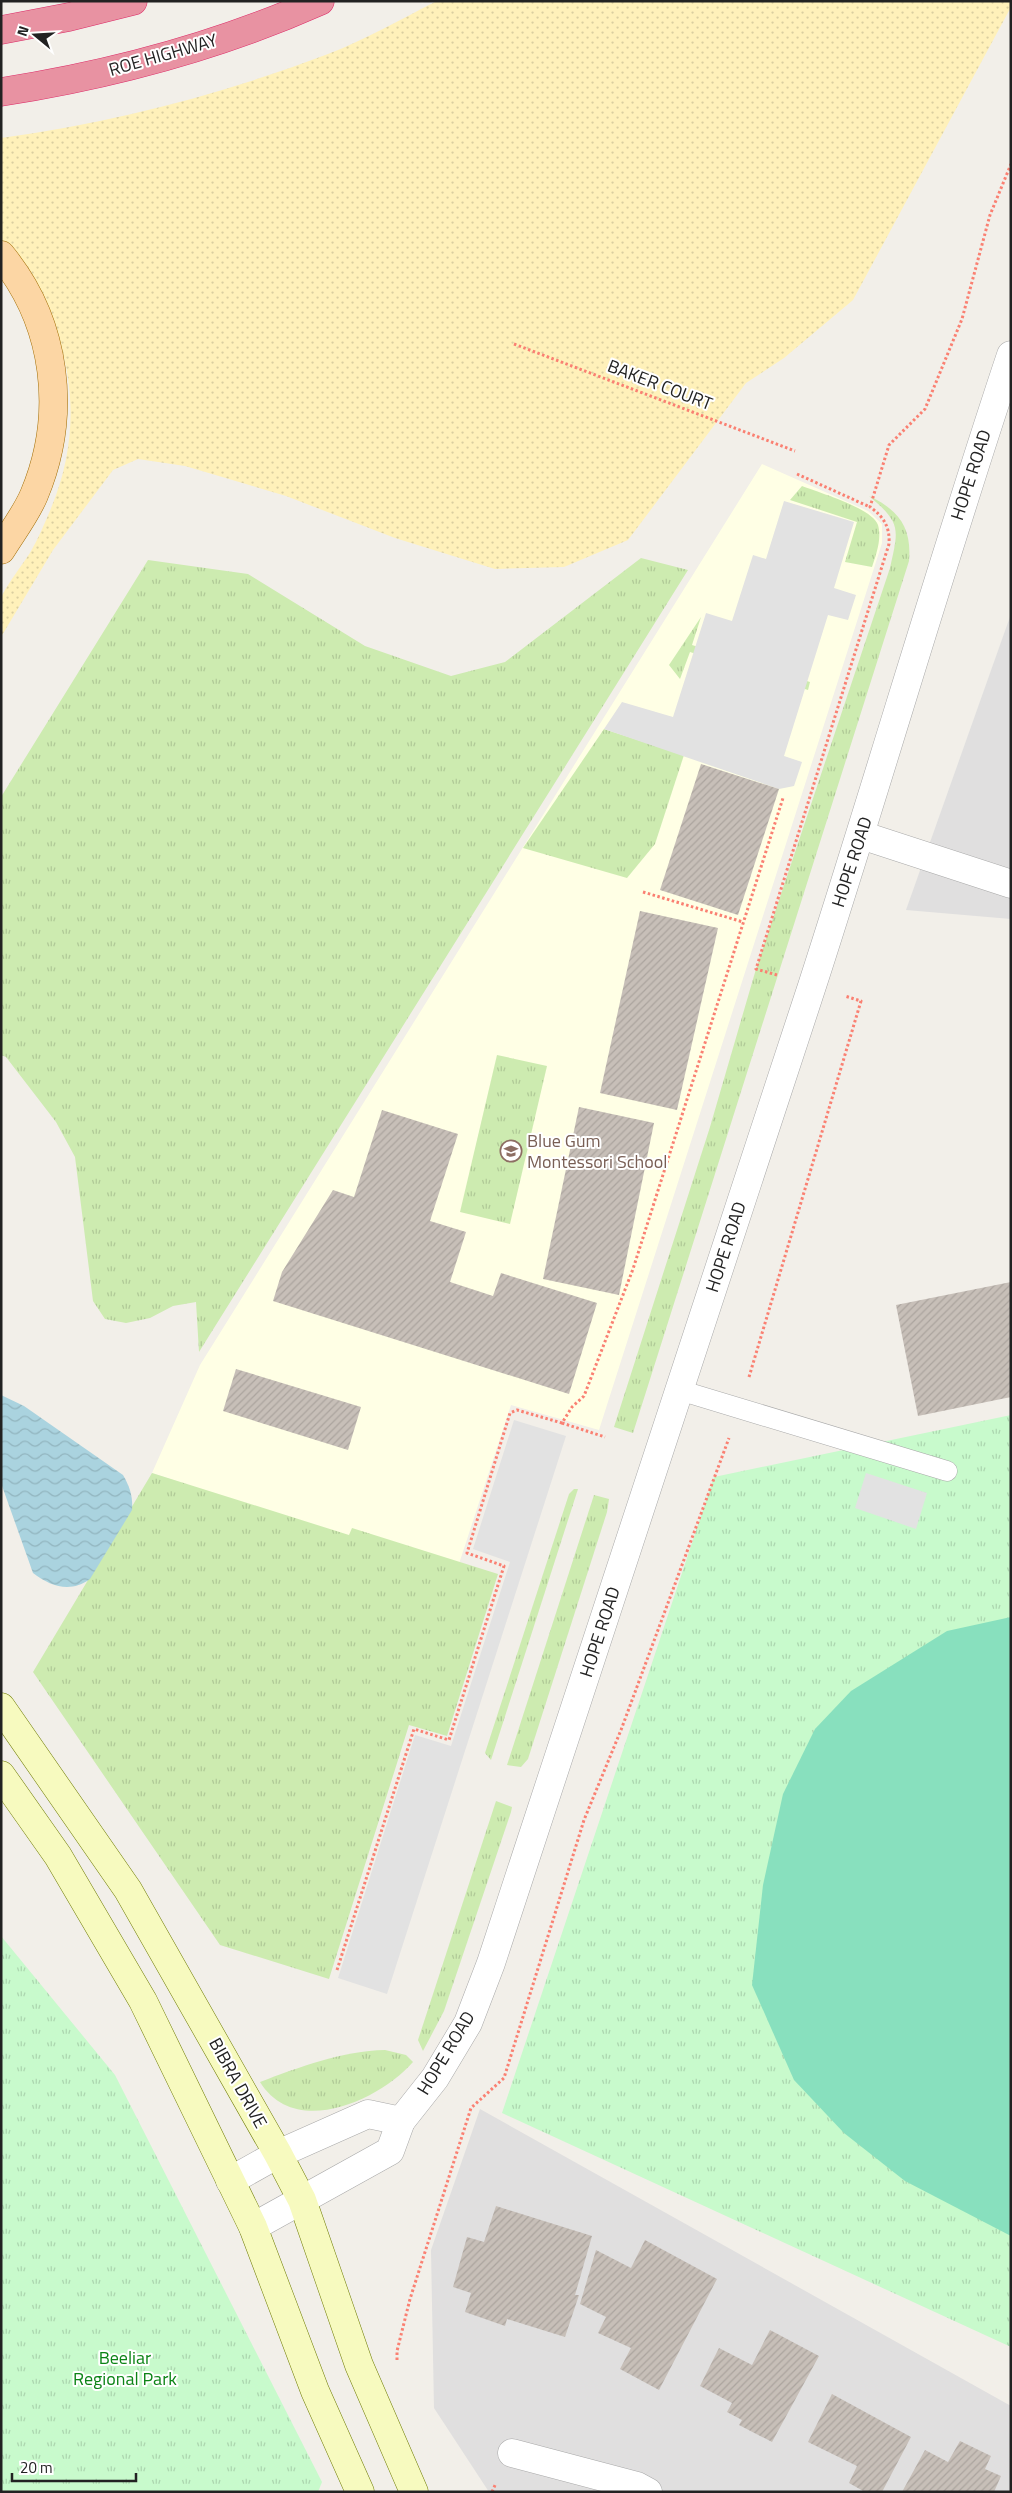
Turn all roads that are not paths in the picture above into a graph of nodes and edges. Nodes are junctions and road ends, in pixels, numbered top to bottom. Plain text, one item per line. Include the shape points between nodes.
1 (133, 1) edge
2 (320, 1) edge
3 (1, 30) edge
4 (1, 92) edge
5 (1, 255) edge
6 (1011, 355) edge
7 (1, 550) edge
8 (861, 836) junction
9 (1011, 884) edge
10 (679, 1390) junction
11 (947, 1471) dead end
12 (1, 1707) edge
13 (1, 1775) edge
14 (402, 2121) junction
15 (278, 2154) junction
16 (230, 2181) junction
17 (302, 2200) junction
18 (252, 2227) junction
19 (512, 2453) dead end
20 (360, 2492) edge
21 (414, 2492) edge
22 (648, 2492) edge

1 - 3 highway
2 - 4 highway, ROE HIGHWAY via 255,27 141,63
5 - 7 main road via 16,274 38,314 51,359 55,406 49,452 34,496
6 - 8 street, HOPE ROAD via 961,506
8 - 9 street
8 - 10 street, HOPE ROAD
10 - 11 lane
10 - 14 street, HOPE ROAD via 491,1964 468,2023 435,2078
12 - 15 street, BIBRA DRIVE via 128,1890
13 - 16 street via 58,1856 143,2001
14 - 15 street via 368,2114
14 - 17 street, HOPE ROAD via 390,2151
15 - 16 street
15 - 17 street, BIBRA DRIVE
16 - 18 street
17 - 18 street, HOPE ROAD
17 - 21 street, BIBRA DRIVE via 359,2365
18 - 20 street via 315,2391
19 - 22 street via 637,2486

